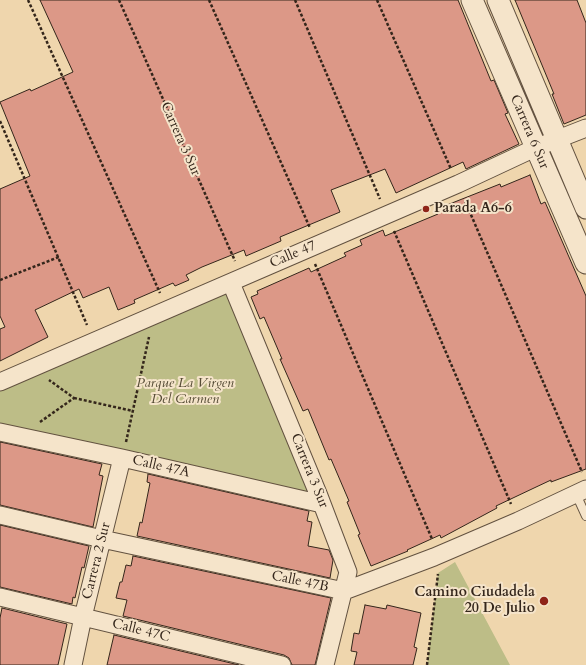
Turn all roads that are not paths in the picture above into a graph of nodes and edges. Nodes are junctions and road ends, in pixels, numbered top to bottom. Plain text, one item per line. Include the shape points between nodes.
1 (472, 0) edge
2 (498, 0) edge
3 (586, 128) edge
4 (556, 140) junction
5 (535, 148) junction
6 (586, 208) edge
7 (586, 263) edge
8 (236, 280) junction
9 (0, 382) edge
10 (0, 432) edge
11 (122, 458) junction
12 (582, 486) edge
13 (322, 504) junction
14 (0, 515) edge
15 (586, 516) edge
16 (102, 539) junction
17 (344, 591) junction
18 (0, 598) edge
19 (83, 617) junction
20 (73, 665) edge
21 (282, 665) edge
22 (325, 665) edge

1 - 5 street, Carrera 6 Sur
2 - 4 street, Carrera 6 Sur
3 - 4 street, Calle 47
4 - 5 street, Calle 47
4 - 6 street, Carrera 6 Sur
5 - 7 street, Carrera 6 Sur
5 - 8 street, Calle 47
8 - 9 street, Calle 47
8 - 13 street, Carrera 3 Sur
10 - 11 street, Calle 47A
11 - 13 street, Calle 47A
11 - 16 street, Carrera 2 Sur
12 - 15 lane
12 - 17 street, Calle 47B via 518,521
13 - 17 street, Carrera 3 Sur via 348,572
14 - 16 street, Calle 47B
16 - 17 street, Calle 47B
16 - 19 street, Carrera 2 Sur
17 - 22 street, Carrera 3 Sur
18 - 19 street, Calle 47C
19 - 20 street, Carrera 2 Sur
19 - 21 street, Calle 47C

